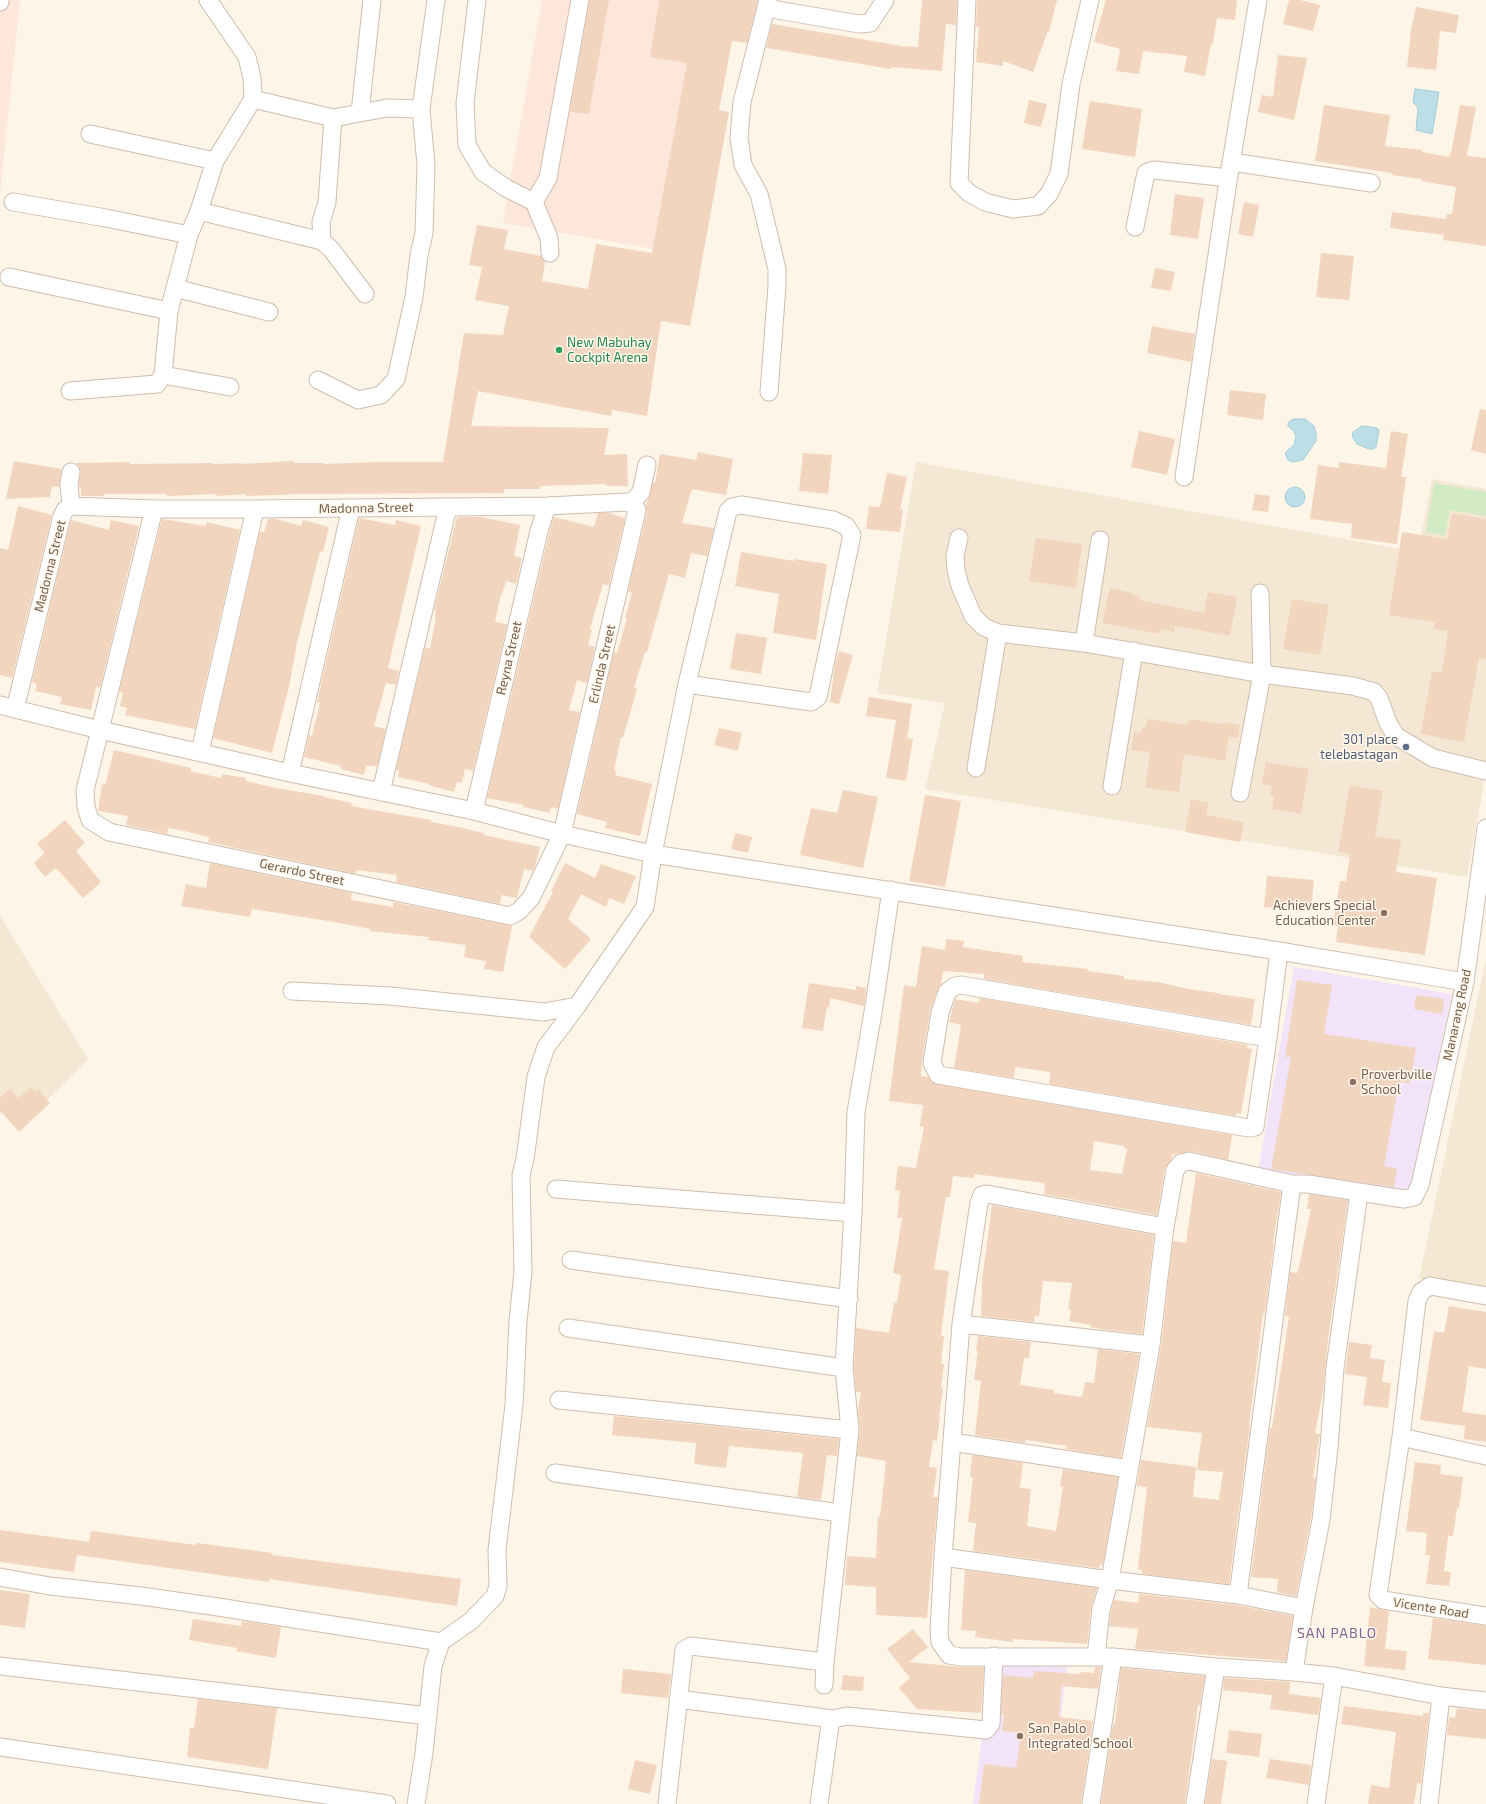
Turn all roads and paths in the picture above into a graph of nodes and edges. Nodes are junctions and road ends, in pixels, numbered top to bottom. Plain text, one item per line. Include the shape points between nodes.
1 (208, 0) edge
2 (372, 0) edge
3 (436, 0) edge
4 (476, 0) edge
5 (580, 0) edge
6 (885, 0) edge
7 (967, 0) edge
8 (1090, 0) edge
9 (1258, 0) edge
10 (767, 4) edge
11 (252, 99) junction
12 (421, 109) junction
13 (360, 113) junction
14 (333, 118) junction
15 (90, 134) dead end
16 (215, 160) junction
17 (1230, 170) junction
18 (1371, 183) dead end
19 (13, 202) dead end
20 (534, 202) junction
21 (199, 211) junction
22 (1135, 227) dead end
23 (189, 235) junction
24 (322, 241) junction
25 (550, 253) dead end
26 (9, 277) dead end
27 (175, 288) junction
28 (366, 294) dead end
29 (169, 311) junction
30 (269, 312) dead end
31 (163, 375) junction
32 (318, 380) dead end
33 (230, 387) dead end
34 (70, 391) dead end
35 (769, 392) dead end
36 (647, 466) dead end
37 (71, 472) dead end
38 (1184, 477) dead end
39 (628, 502) junction
40 (71, 506) junction
41 (547, 506) junction
42 (448, 507) junction
43 (351, 508) junction
44 (154, 509) junction
45 (255, 509) junction
46 (959, 538) dead end
47 (1100, 540) dead end
48 (1260, 593) dead end
49 (998, 633) junction
50 (1084, 643) junction
51 (1134, 651) junction
52 (1262, 674) junction
53 (687, 684) junction
54 (8, 707) edge
55 (100, 730) junction
56 (200, 752) junction
57 (976, 768) dead end
58 (1486, 771) edge
59 (290, 773) junction
60 (1112, 786) dead end
61 (381, 792) junction
62 (1240, 793) dead end
63 (474, 811) junction
64 (1486, 828) edge
65 (562, 834) junction
66 (653, 854) junction
67 (891, 890) junction
68 (1279, 951) junction
69 (1465, 982) junction
70 (292, 991) dead end
71 (577, 1006) junction
72 (1268, 1038) junction
73 (1292, 1184) junction
74 (556, 1189) dead end
75 (1359, 1193) junction
76 (853, 1213) junction
77 (1165, 1227) junction
78 (571, 1260) dead end
79 (1486, 1296) edge
80 (849, 1299) junction
81 (961, 1324) junction
82 (568, 1328) dead end
83 (1151, 1345) junction
84 (844, 1368) junction
85 (559, 1400) dead end
86 (850, 1430) junction
87 (1401, 1437) junction
88 (952, 1442) junction
89 (1486, 1456) edge
90 (1129, 1469) junction
91 (555, 1473) dead end
92 (840, 1513) junction
93 (943, 1557) junction
94 (0, 1577) edge
95 (1110, 1580) junction
96 (1238, 1595) junction
97 (1304, 1608) junction
98 (1486, 1616) edge
99 (441, 1642) junction
100 (994, 1656) junction
101 (1096, 1657) junction
102 (1113, 1657) junction
103 (825, 1662) junction
104 (0, 1666) edge
105 (1216, 1667) junction
106 (1294, 1672) junction
107 (1334, 1676) junction
108 (824, 1685) dead end
109 (1441, 1696) junction
110 (678, 1699) junction
111 (1486, 1701) edge
112 (428, 1716) junction
113 (833, 1719) junction
114 (0, 1748) edge
115 (387, 1804) edge
116 (416, 1804) edge
117 (667, 1804) edge
118 (819, 1804) edge
119 (1091, 1804) edge
120 (1195, 1804) edge
121 (1316, 1804) edge
122 (1429, 1804) edge

1 - 11 street via 247,56 252,78
2 - 13 street
3 - 12 street
4 - 20 street via 465,103 467,145 483,172 506,188
5 - 20 street via 548,178
6 - 10 street via 870,23 859,24
7 - 8 street via 958,183 985,202 1014,209 1038,206 1049,194 1059,174 1071,84
9 - 17 street
10 - 35 street via 742,102 738,138 743,165 759,194 777,269
11 - 14 street
11 - 16 street
12 - 13 street via 387,108
12 - 32 street via 426,165 424,233 414,297 396,379 381,395 358,400
13 - 14 street
14 - 24 street via 327,202 321,222
15 - 16 street
16 - 21 street
17 - 18 street
17 - 22 street via 1154,170 1146,173
17 - 38 street
19 - 23 street
20 - 25 street via 549,238
21 - 23 street
21 - 24 street
23 - 27 street
24 - 28 street
26 - 29 street
27 - 29 street
27 - 30 street
29 - 31 street
31 - 33 street
31 - 34 street via 157,384
36 - 39 street via 641,492
37 - 40 street
39 - 41 street, Madonna Street
39 - 65 street, Erlinda Street via 637,510
40 - 44 street, Madonna Street
40 - 54 street, Madonna Street via 62,516
41 - 42 street, Madonna Street
41 - 63 street, Reyna Street via 538,531
42 - 43 street, Madonna Street
42 - 61 street
43 - 45 street, Madonna Street
43 - 59 street
44 - 45 street, Madonna Street
44 - 55 street
45 - 56 street
46 - 49 street via 956,570 966,603 973,616 984,627
47 - 50 street
48 - 52 street
49 - 50 street
49 - 57 street
50 - 51 street
51 - 52 street
51 - 60 street
52 - 58 street via 1353,686 1374,692 1396,736 1433,758
52 - 62 street
53 - 53 street via 728,511 732,507 741,505 833,520 846,526 852,535 818,698 811,702
53 - 66 street
54 - 55 street, Madonna Street
55 - 56 street, Madonna Street
55 - 65 street, Gerardo Street via 85,790 86,807 90,820 109,832 510,916 519,911 530,898
56 - 59 street, Madonna Street
59 - 61 street, Madonna Street
61 - 63 street, Madonna Street
63 - 65 street, Madonna Street
64 - 69 street, Manarang Road
65 - 66 street, Madonna Street
66 - 67 street, Madonna Street
66 - 71 street via 645,907
67 - 68 street, Madonna Street
67 - 76 street via 856,1112
68 - 69 street, Madonna Street
68 - 72 street
69 - 75 street, Manarang Road via 1420,1185 1414,1197 1404,1199
70 - 71 street via 397,997 544,1012
71 - 99 street via 546,1047 536,1077 521,1175 523,1272 514,1405 497,1550 498,1586 495,1596 486,1607
72 - 72 street via 961,985 947,992 940,1013 932,1063 938,1075 1249,1128 1256,1126
73 - 75 street via 1308,1184
73 - 77 street via 1193,1161 1181,1163 1175,1170
73 - 96 street
74 - 76 street
75 - 97 street via 1335,1368 1320,1520
76 - 80 street
77 - 81 street via 988,1194 982,1195
77 - 83 street
78 - 80 street
79 - 87 street via 1430,1286 1416,1301
80 - 84 street
81 - 83 street
81 - 88 street
82 - 84 street
83 - 90 street
84 - 86 street
85 - 86 street
86 - 92 street
87 - 89 street
87 - 98 street, Vicente Road via 1378,1595 1383,1600
88 - 90 street
88 - 93 street
90 - 95 street
91 - 92 street
92 - 103 street
93 - 95 street
93 - 100 street via 940,1642 949,1655
94 - 99 street via 50,1586 234,1609
95 - 96 street
95 - 101 street via 1101,1609
96 - 97 street
97 - 106 street
99 - 112 street via 434,1666
100 - 101 street
100 - 113 street via 991,1724 986,1730 847,1716
101 - 102 street
102 - 105 street
102 - 119 street
103 - 108 street
103 - 110 street via 691,1646 684,1650
104 - 112 street
105 - 106 street
105 - 120 street
106 - 107 street
107 - 109 street
107 - 121 street
109 - 111 street
109 - 122 street
110 - 113 street
110 - 117 street
112 - 116 street
113 - 118 street
114 - 115 street

